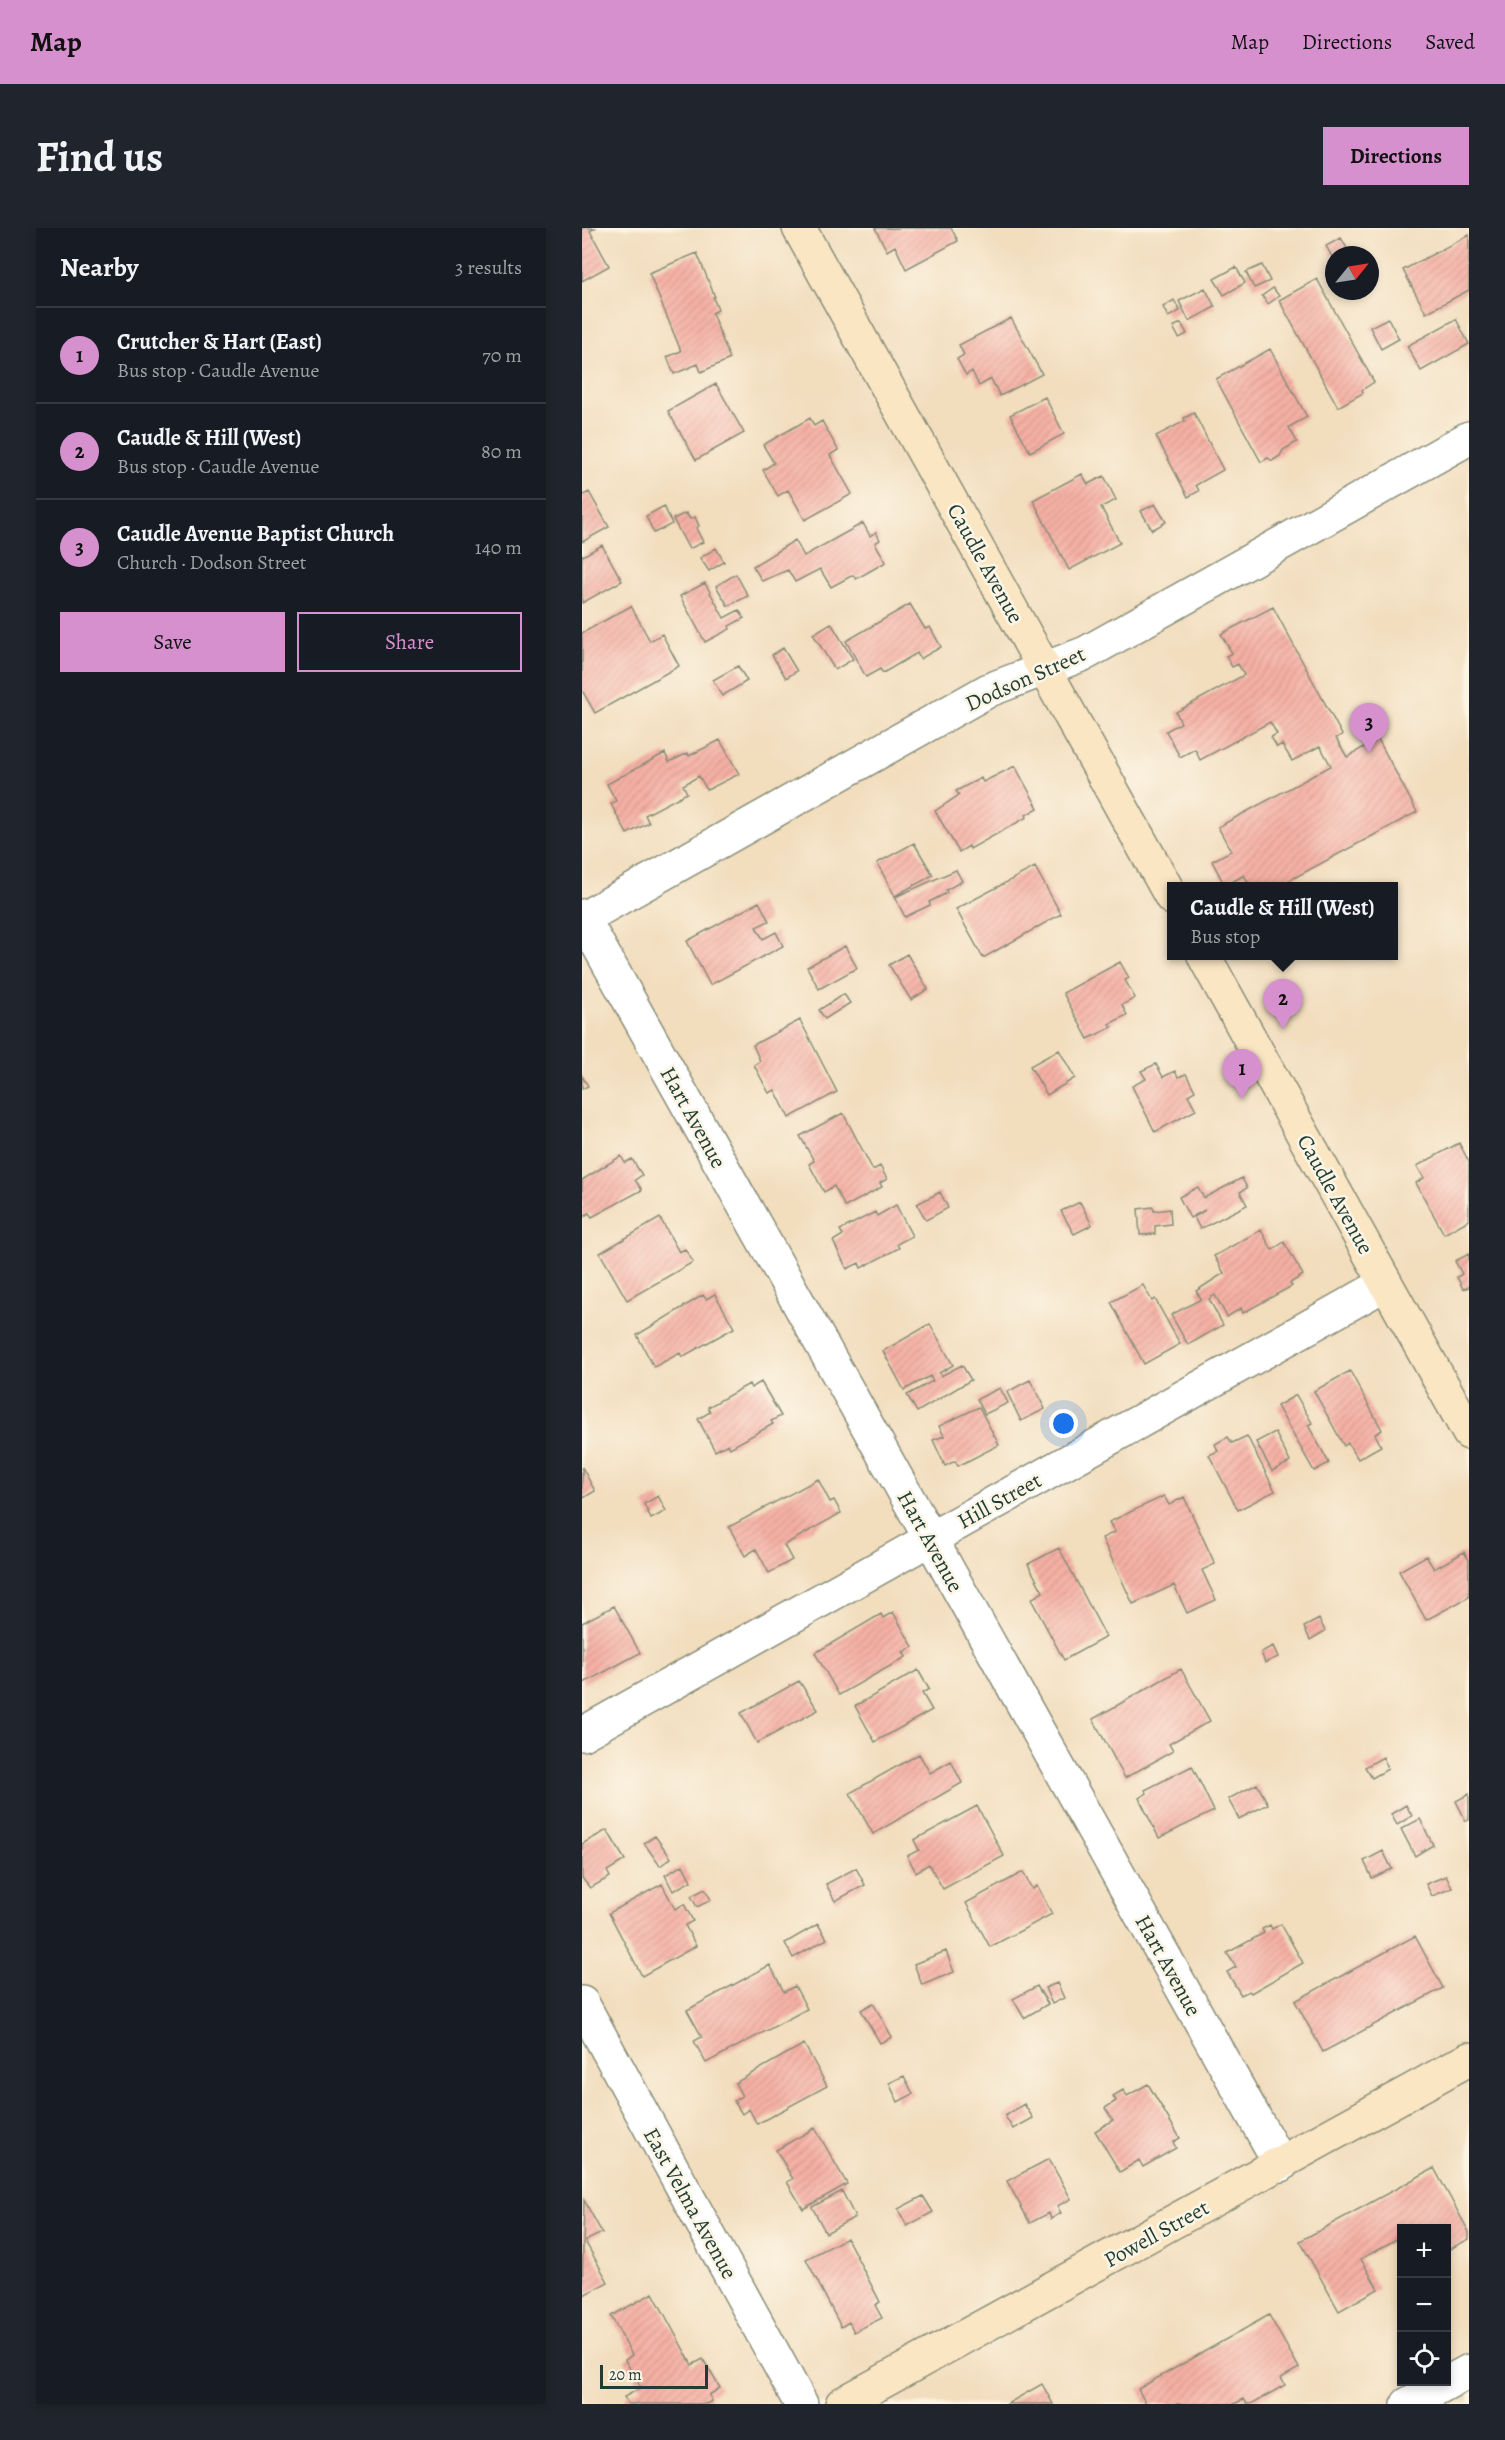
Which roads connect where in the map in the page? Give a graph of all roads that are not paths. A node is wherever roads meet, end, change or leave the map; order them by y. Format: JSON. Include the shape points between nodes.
{"nodes":[{"id":1,"x":799,"y":228,"type":"edge"},
{"id":2,"x":1469,"y":438,"type":"edge"},
{"id":3,"x":1045,"y":669,"type":"junction"},
{"id":4,"x":1167,"y":889,"type":"edge"},
{"id":5,"x":582,"y":918,"type":"edge"},
{"id":6,"x":1206,"y":960,"type":"edge"},
{"id":7,"x":1385,"y":1284,"type":"junction"},
{"id":8,"x":1469,"y":1433,"type":"edge"},
{"id":9,"x":930,"y":1539,"type":"junction"},
{"id":10,"x":582,"y":1734,"type":"edge"},
{"id":11,"x":582,"y":2003,"type":"edge"},
{"id":12,"x":1469,"y":2059,"type":"edge"},
{"id":13,"x":1281,"y":2165,"type":"junction"},
{"id":14,"x":1469,"y":2371,"type":"edge"},
{"id":15,"x":801,"y":2404,"type":"edge"},
{"id":16,"x":843,"y":2404,"type":"edge"},
{"id":17,"x":1408,"y":2404,"type":"edge"}],
"edges":[{"from":1,"to":3,"type":"street","name":"Caudle Avenue"},
{"from":2,"to":3,"type":"street","name":"Dodson Street","via":[[1086,653]]},
{"from":3,"to":4,"type":"street","name":"Caudle Avenue"},
{"from":3,"to":5,"type":"street","name":"Dodson Street","via":[[989,690]]},
{"from":5,"to":9,"type":"street","name":"Hart Avenue"},
{"from":6,"to":7,"type":"street","name":"Caudle Avenue"},
{"from":7,"to":8,"type":"street","name":"Caudle Avenue"},
{"from":7,"to":9,"type":"street","name":"Hill Street"},
{"from":9,"to":10,"type":"street","name":"Hill Street"},
{"from":9,"to":13,"type":"street","name":"Hart Avenue"},
{"from":11,"to":15,"type":"street","name":"East Velma Avenue"},
{"from":12,"to":13,"type":"street","name":"Powell Street"},
{"from":13,"to":16,"type":"street","name":"Powell Street"},
{"from":14,"to":17,"type":"street"}]}
